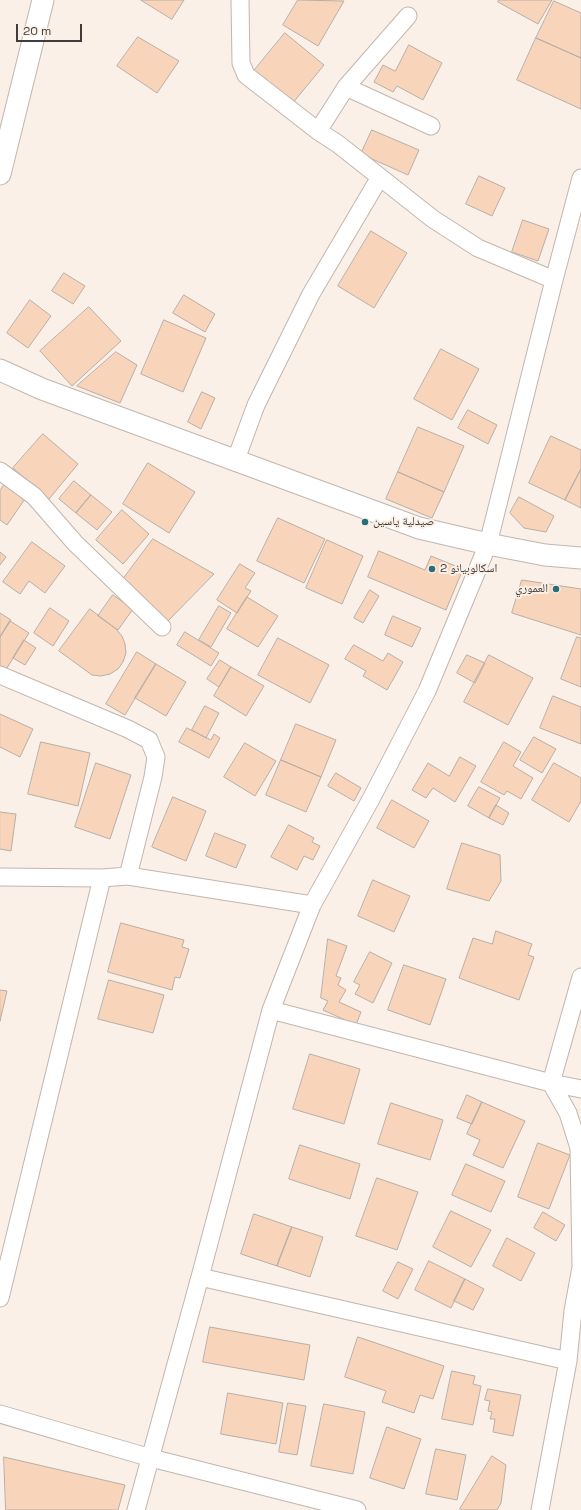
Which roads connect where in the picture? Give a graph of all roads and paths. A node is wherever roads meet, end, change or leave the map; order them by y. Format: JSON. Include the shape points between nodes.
{"nodes":[{"id":1,"x":43,"y":0,"type":"edge"},
{"id":2,"x":240,"y":0,"type":"edge"},
{"id":3,"x":408,"y":16,"type":"dead end"},
{"id":4,"x":346,"y":87,"type":"junction"},
{"id":5,"x":431,"y":126,"type":"dead end"},
{"id":6,"x":318,"y":131,"type":"junction"},
{"id":7,"x":0,"y":174,"type":"edge"},
{"id":8,"x":380,"y":177,"type":"junction"},
{"id":9,"x":581,"y":178,"type":"edge"},
{"id":10,"x":554,"y":280,"type":"junction"},
{"id":11,"x":0,"y":370,"type":"edge"},
{"id":12,"x":236,"y":462,"type":"junction"},
{"id":13,"x":0,"y":471,"type":"edge"},
{"id":14,"x":488,"y":544,"type":"junction"},
{"id":15,"x":581,"y":558,"type":"edge"},
{"id":16,"x":162,"y":627,"type":"dead end"},
{"id":17,"x":0,"y":675,"type":"edge"},
{"id":18,"x":128,"y":876,"type":"junction"},
{"id":19,"x":0,"y":877,"type":"edge"},
{"id":20,"x":102,"y":878,"type":"junction"},
{"id":21,"x":312,"y":905,"type":"junction"},
{"id":22,"x":581,"y":977,"type":"edge"},
{"id":23,"x":271,"y":1010,"type":"junction"},
{"id":24,"x":551,"y":1083,"type":"junction"},
{"id":25,"x":581,"y":1089,"type":"edge"},
{"id":26,"x":581,"y":1266,"type":"edge"},
{"id":27,"x":200,"y":1277,"type":"junction"},
{"id":28,"x":0,"y":1298,"type":"edge"},
{"id":29,"x":568,"y":1360,"type":"junction"},
{"id":30,"x":0,"y":1414,"type":"edge"},
{"id":31,"x":151,"y":1458,"type":"junction"},
{"id":32,"x":136,"y":1510,"type":"edge"},
{"id":33,"x":357,"y":1510,"type":"edge"},
{"id":34,"x":540,"y":1510,"type":"edge"}],
"edges":[{"from":1,"to":7,"type":"street"},
{"from":2,"to":6,"type":"street","via":[[241,63],[246,75]]},
{"from":3,"to":4,"type":"street"},
{"from":4,"to":5,"type":"street"},
{"from":4,"to":6,"type":"street"},
{"from":6,"to":8,"type":"street"},
{"from":8,"to":10,"type":"street","via":[[433,219],[478,248]]},
{"from":8,"to":12,"type":"street","via":[[311,294],[256,405]]},
{"from":9,"to":10,"type":"street"},
{"from":10,"to":14,"type":"street"},
{"from":11,"to":12,"type":"street","via":[[42,389]]},
{"from":12,"to":14,"type":"street","via":[[419,528]]},
{"from":13,"to":16,"type":"street","via":[[34,496],[75,543]]},
{"from":14,"to":15,"type":"street","via":[[545,555]]},
{"from":14,"to":21,"type":"street","via":[[427,691]]},
{"from":17,"to":18,"type":"street","via":[[149,740],[156,757],[153,777]]},
{"from":18,"to":20,"type":"street"},
{"from":18,"to":21,"type":"street"},
{"from":19,"to":20,"type":"street"},
{"from":20,"to":28,"type":"street"},
{"from":21,"to":23,"type":"street"},
{"from":22,"to":24,"type":"street"},
{"from":23,"to":24,"type":"street"},
{"from":23,"to":27,"type":"street"},
{"from":24,"to":25,"type":"street"},
{"from":24,"to":26,"type":"street","via":[[568,1113],[579,1148]]},
{"from":26,"to":29,"type":"street"},
{"from":27,"to":29,"type":"street"},
{"from":27,"to":31,"type":"street"},
{"from":29,"to":34,"type":"street"},
{"from":30,"to":31,"type":"street"},
{"from":31,"to":32,"type":"street"},
{"from":31,"to":33,"type":"street"}]}
